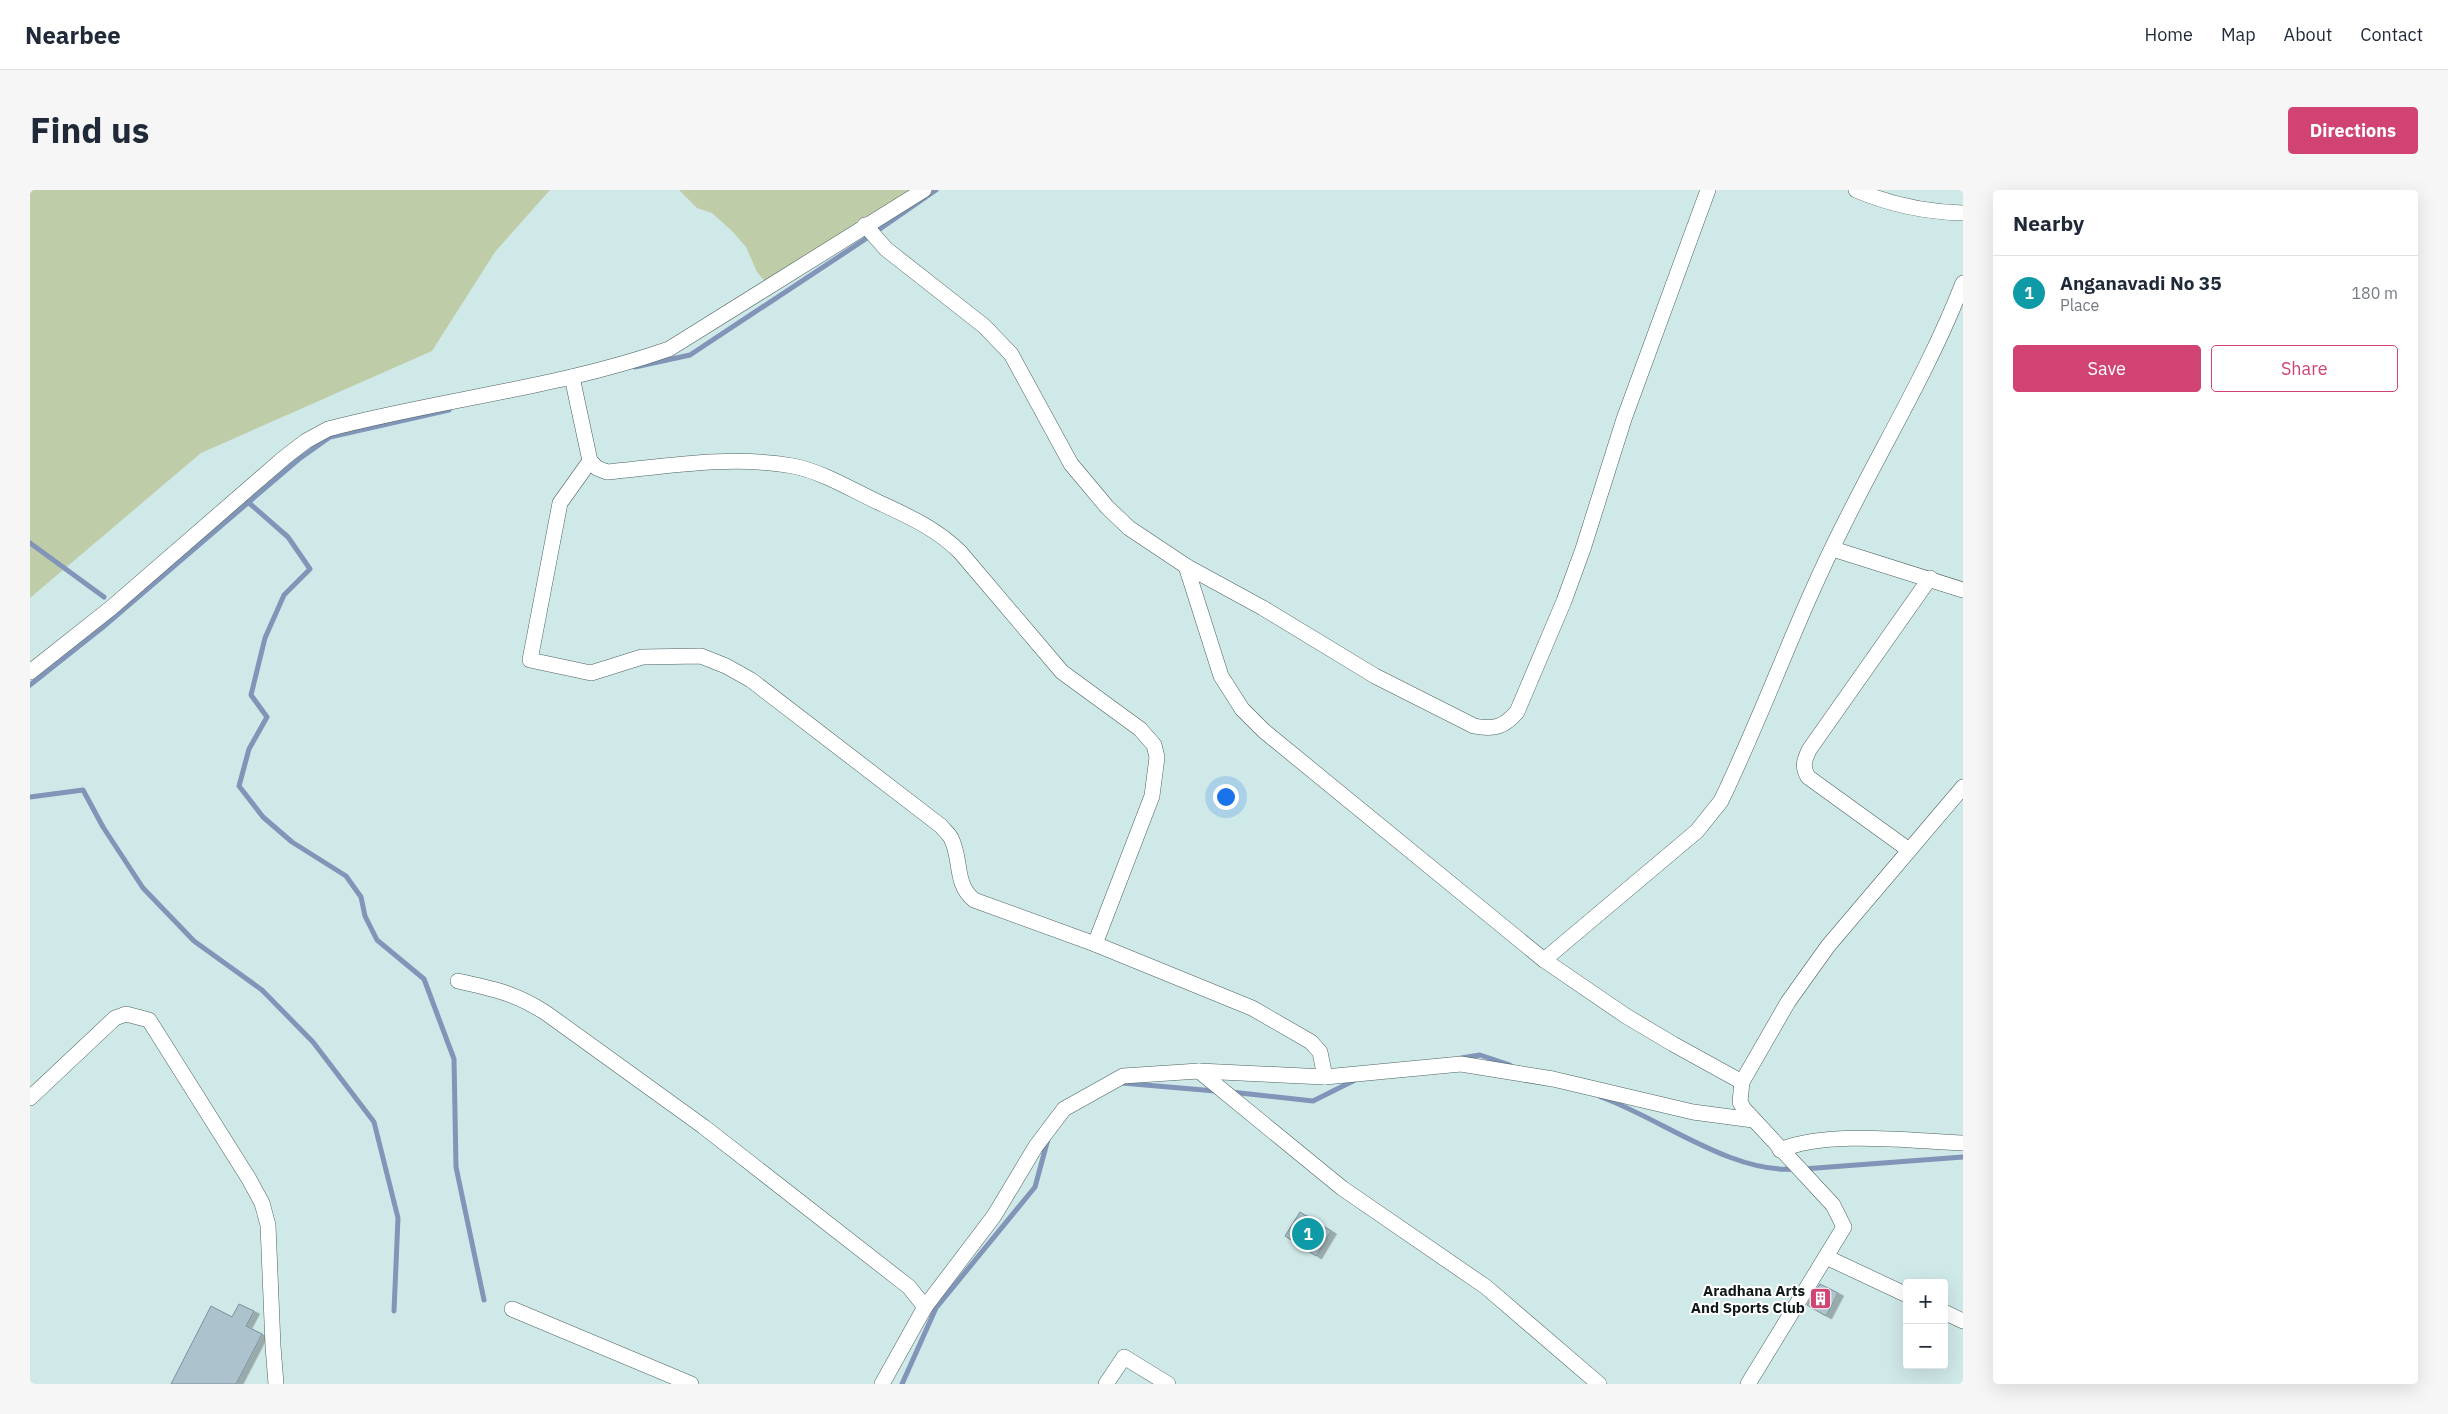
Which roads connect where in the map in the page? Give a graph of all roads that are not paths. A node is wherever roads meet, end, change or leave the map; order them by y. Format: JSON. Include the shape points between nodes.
{"nodes":[{"id":1,"x":924,"y":190,"type":"edge"},
{"id":2,"x":1708,"y":190,"type":"edge"},
{"id":3,"x":1856,"y":190,"type":"edge"},
{"id":4,"x":1963,"y":213,"type":"edge"},
{"id":5,"x":867,"y":228,"type":"junction"},
{"id":6,"x":1963,"y":284,"type":"edge"},
{"id":7,"x":572,"y":377,"type":"junction"},
{"id":8,"x":590,"y":461,"type":"junction"},
{"id":9,"x":1833,"y":549,"type":"junction"},
{"id":10,"x":1186,"y":566,"type":"junction"},
{"id":11,"x":1930,"y":578,"type":"junction"},
{"id":12,"x":1963,"y":590,"type":"edge"},
{"id":13,"x":30,"y":672,"type":"edge"},
{"id":14,"x":1963,"y":787,"type":"edge"},
{"id":15,"x":1908,"y":850,"type":"junction"},
{"id":16,"x":1095,"y":944,"type":"junction"},
{"id":17,"x":1544,"y":960,"type":"junction"},
{"id":18,"x":458,"y":981,"type":"dead end"},
{"id":19,"x":1199,"y":1071,"type":"junction"},
{"id":20,"x":1325,"y":1077,"type":"junction"},
{"id":21,"x":1742,"y":1082,"type":"junction"},
{"id":22,"x":30,"y":1098,"type":"edge"},
{"id":23,"x":1753,"y":1120,"type":"junction"},
{"id":24,"x":1963,"y":1144,"type":"edge"},
{"id":25,"x":1786,"y":1150,"type":"junction"},
{"id":26,"x":1826,"y":1257,"type":"junction"},
{"id":27,"x":1903,"y":1293,"type":"edge"},
{"id":28,"x":925,"y":1307,"type":"junction"},
{"id":29,"x":512,"y":1309,"type":"dead end"},
{"id":30,"x":1948,"y":1314,"type":"edge"},
{"id":31,"x":1963,"y":1321,"type":"edge"},
{"id":32,"x":276,"y":1384,"type":"edge"},
{"id":33,"x":691,"y":1384,"type":"edge"},
{"id":34,"x":882,"y":1384,"type":"edge"},
{"id":35,"x":1106,"y":1384,"type":"edge"},
{"id":36,"x":1168,"y":1384,"type":"edge"},
{"id":37,"x":1599,"y":1384,"type":"edge"},
{"id":38,"x":1748,"y":1384,"type":"edge"}],
"edges":[{"from":1,"to":5,"type":"street"},
{"from":2,"to":10,"type":"street","via":[[1624,419],[1564,601],[1517,712],[1507,723],[1499,728],[1474,726],[1375,676]]},
{"from":3,"to":4,"type":"street","via":[[1898,206]]},
{"from":5,"to":7,"type":"street","via":[[669,349]]},
{"from":5,"to":10,"type":"street","via":[[886,249],[984,326],[1005,347],[1029,383],[1071,464],[1106,507],[1129,528]]},
{"from":6,"to":9,"type":"street","via":[[1929,364]]},
{"from":7,"to":8,"type":"street"},
{"from":7,"to":13,"type":"street","via":[[533,388],[354,422],[320,433],[285,457],[110,608]]},
{"from":8,"to":16,"type":"street","via":[[607,472],[699,463],[794,466],[827,478],[926,525],[960,552],[1062,672],[1140,729],[1154,745],[1157,757],[1152,796]]},
{"from":8,"to":16,"type":"street","via":[[560,503],[530,660],[591,673],[642,657],[678,655],[701,656],[726,666],[751,680],[941,826],[951,838],[960,881],[974,900]]},
{"from":9,"to":11,"type":"street"},
{"from":9,"to":17,"type":"street","via":[[1721,801],[1697,831]]},
{"from":10,"to":17,"type":"street","via":[[1221,676],[1242,709],[1264,731]]},
{"from":11,"to":12,"type":"street"},
{"from":11,"to":15,"type":"street","via":[[1809,750],[1803,769],[1808,777]]},
{"from":14,"to":15,"type":"street"},
{"from":15,"to":21,"type":"street","via":[[1828,946],[1788,1002]]},
{"from":16,"to":20,"type":"street","via":[[1252,1008],[1300,1035],[1320,1052]]},
{"from":17,"to":21,"type":"street","via":[[1665,1040]]},
{"from":18,"to":28,"type":"street","via":[[506,992],[546,1012],[704,1127],[909,1287]]},
{"from":19,"to":20,"type":"street"},
{"from":19,"to":28,"type":"street","via":[[1123,1076],[1064,1109],[1036,1146],[994,1216]]},
{"from":19,"to":37,"type":"street","via":[[1342,1188],[1486,1287]]},
{"from":20,"to":23,"type":"street","via":[[1461,1064],[1553,1079],[1693,1112]]},
{"from":21,"to":23,"type":"street","via":[[1740,1102]]},
{"from":22,"to":32,"type":"street","via":[[115,1018],[126,1014],[149,1020],[262,1203],[268,1225]]},
{"from":23,"to":25,"type":"street"},
{"from":24,"to":25,"type":"street","via":[[1847,1139]]},
{"from":25,"to":26,"type":"street","via":[[1832,1205],[1843,1229]]},
{"from":26,"to":27,"type":"street"},
{"from":26,"to":38,"type":"street"},
{"from":28,"to":34,"type":"street"},
{"from":29,"to":33,"type":"street"},
{"from":30,"to":31,"type":"street"},
{"from":35,"to":36,"type":"street","via":[[1124,1357]]}]}
